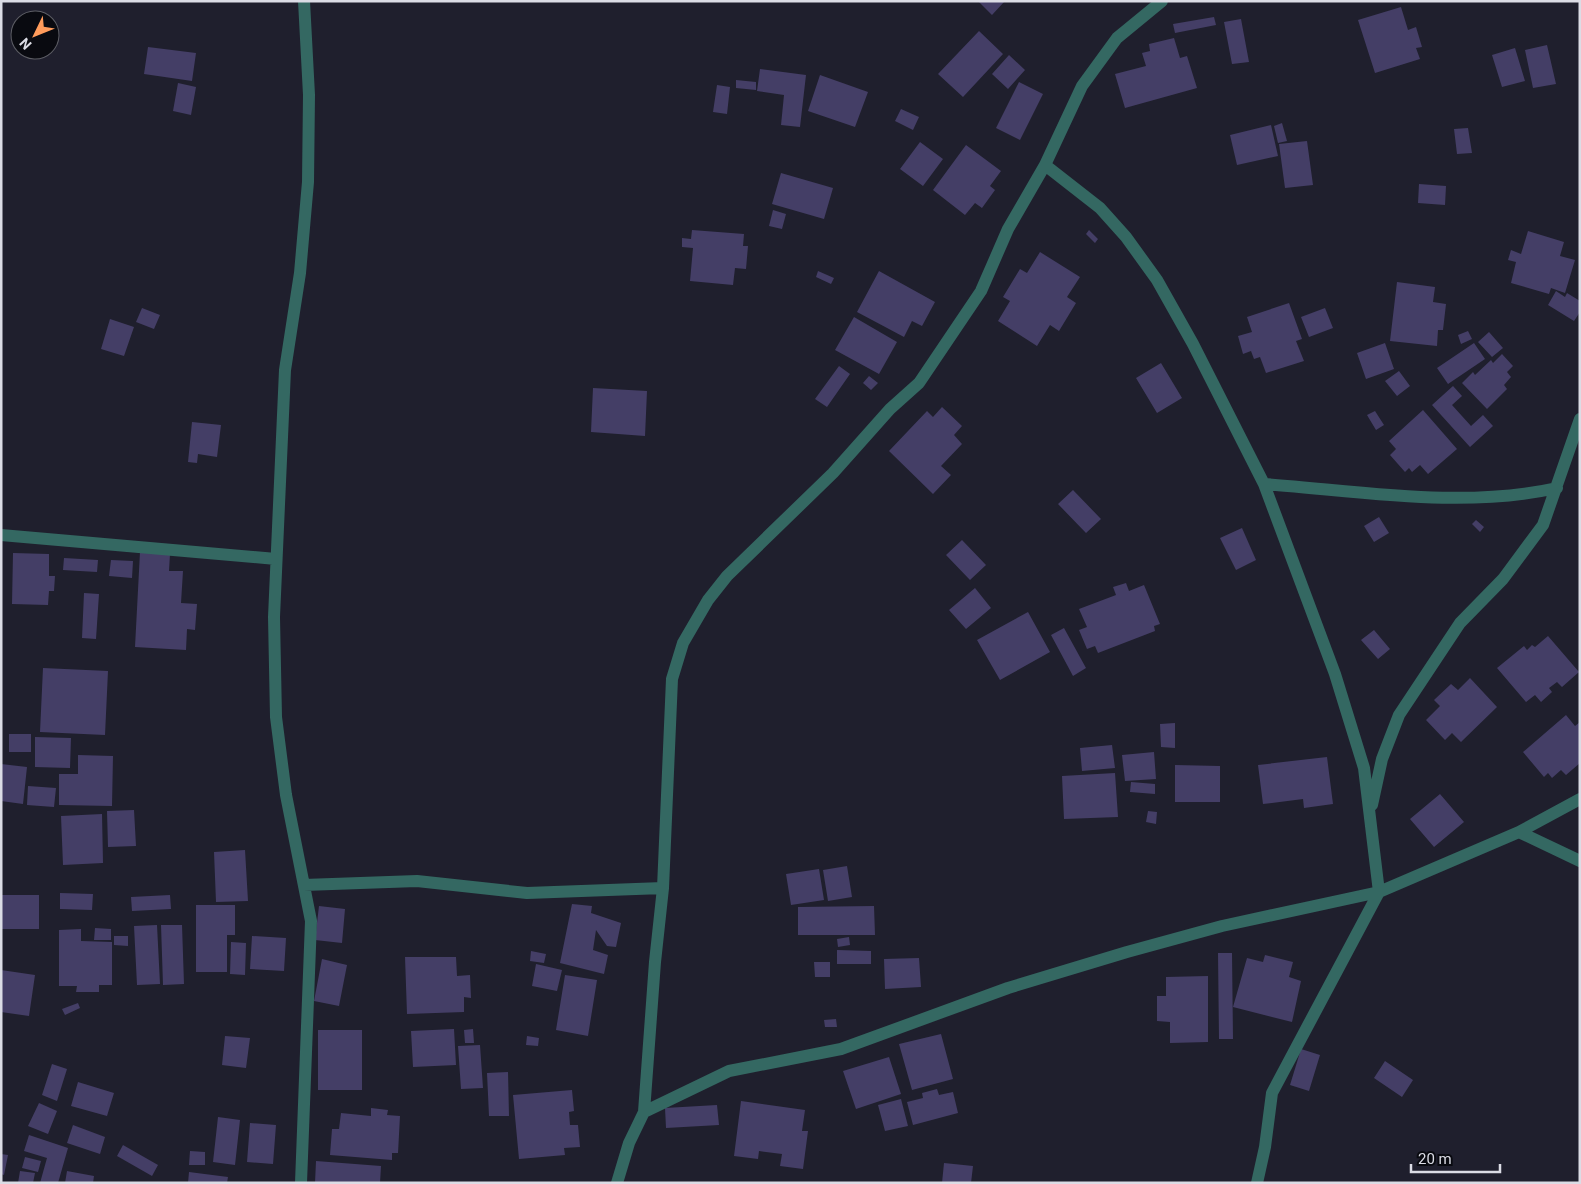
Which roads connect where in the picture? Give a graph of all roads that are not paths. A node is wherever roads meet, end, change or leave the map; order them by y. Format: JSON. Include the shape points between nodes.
{"nodes":[{"id":1,"x":304,"y":1,"type":"edge"},
{"id":2,"x":1162,"y":1,"type":"edge"},
{"id":3,"x":1045,"y":165,"type":"junction"},
{"id":4,"x":1580,"y":420,"type":"edge"},
{"id":5,"x":1264,"y":484,"type":"junction"},
{"id":6,"x":1557,"y":488,"type":"junction"},
{"id":7,"x":1,"y":535,"type":"edge"},
{"id":8,"x":276,"y":560,"type":"junction"},
{"id":9,"x":1580,"y":799,"type":"edge"},
{"id":10,"x":1370,"y":814,"type":"junction"},
{"id":11,"x":1519,"y":832,"type":"junction"},
{"id":12,"x":1580,"y":861,"type":"edge"},
{"id":13,"x":304,"y":886,"type":"junction"},
{"id":14,"x":664,"y":888,"type":"junction"},
{"id":15,"x":1379,"y":892,"type":"junction"},
{"id":16,"x":644,"y":1112,"type":"junction"},
{"id":17,"x":301,"y":1183,"type":"edge"},
{"id":18,"x":617,"y":1183,"type":"edge"},
{"id":19,"x":1257,"y":1183,"type":"edge"}],
"edges":[{"from":1,"to":8,"type":"street","via":[[308,182],[300,273],[285,370]]},
{"from":2,"to":3,"type":"street","via":[[1117,38],[1082,86]]},
{"from":3,"to":5,"type":"street","via":[[1100,208],[1157,280]]},
{"from":3,"to":14,"type":"street","via":[[1008,229],[981,291],[919,383],[890,409],[833,473],[727,576],[708,600],[683,643],[672,679]]},
{"from":4,"to":6,"type":"street"},
{"from":5,"to":6,"type":"street","via":[[1432,497],[1524,495]]},
{"from":5,"to":10,"type":"street","via":[[1335,674],[1364,768]]},
{"from":6,"to":10,"type":"street","via":[[1543,524],[1503,579],[1460,624],[1399,714],[1382,760]]},
{"from":7,"to":8,"type":"street"},
{"from":8,"to":13,"type":"street","via":[[276,717],[286,795]]},
{"from":9,"to":11,"type":"street"},
{"from":10,"to":15,"type":"street"},
{"from":11,"to":12,"type":"street"},
{"from":11,"to":15,"type":"street"},
{"from":13,"to":14,"type":"street","via":[[417,881],[527,893]]},
{"from":13,"to":17,"type":"street","via":[[311,921]]},
{"from":14,"to":16,"type":"street"},
{"from":15,"to":16,"type":"street","via":[[1222,926],[1127,952],[1008,988],[841,1049],[729,1071]]},
{"from":15,"to":19,"type":"street","via":[[1272,1093]]},
{"from":16,"to":18,"type":"street","via":[[629,1143]]}]}
